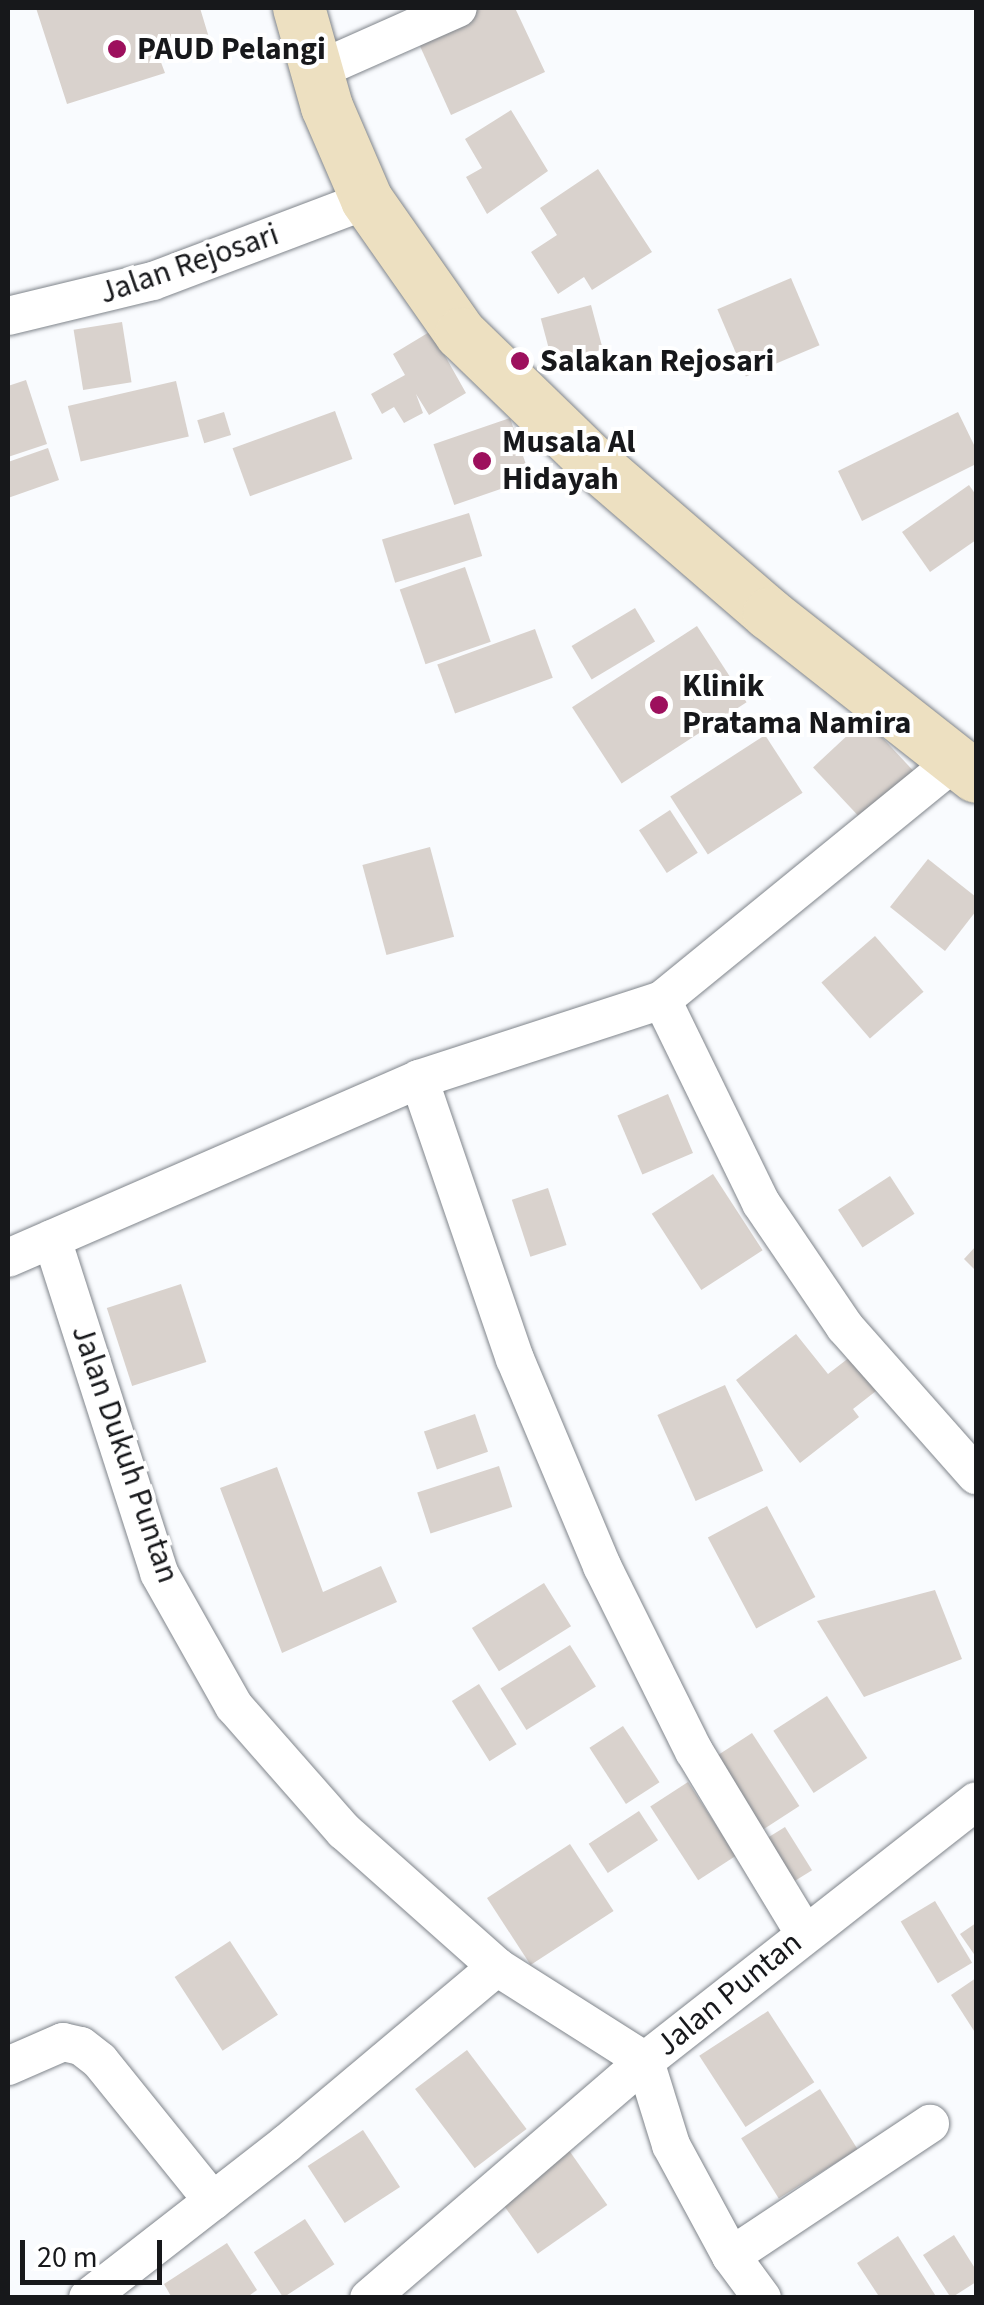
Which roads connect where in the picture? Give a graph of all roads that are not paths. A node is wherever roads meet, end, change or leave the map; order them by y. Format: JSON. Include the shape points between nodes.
{"nodes":[{"id":1,"x":299,"y":8,"type":"edge"},
{"id":2,"x":458,"y":8,"type":"edge"},
{"id":3,"x":316,"y":71,"type":"junction"},
{"id":4,"x":367,"y":200,"type":"junction"},
{"id":5,"x":8,"y":316,"type":"edge"},
{"id":6,"x":965,"y":769,"type":"edge"},
{"id":7,"x":662,"y":1000,"type":"junction"},
{"id":8,"x":419,"y":1079,"type":"junction"},
{"id":9,"x":52,"y":1239,"type":"junction"},
{"id":10,"x":8,"y":1258,"type":"edge"},
{"id":11,"x":976,"y":1476,"type":"edge"},
{"id":12,"x":976,"y":1801,"type":"edge"},
{"id":13,"x":805,"y":1934,"type":"junction"},
{"id":14,"x":497,"y":1967,"type":"junction"},
{"id":15,"x":645,"y":2062,"type":"junction"},
{"id":16,"x":8,"y":2066,"type":"edge"},
{"id":17,"x":930,"y":2124,"type":"dead end"},
{"id":18,"x":213,"y":2201,"type":"junction"},
{"id":19,"x":730,"y":2256,"type":"junction"},
{"id":20,"x":88,"y":2298,"type":"edge"},
{"id":21,"x":369,"y":2298,"type":"edge"},
{"id":22,"x":762,"y":2298,"type":"edge"}],
"edges":[{"from":1,"to":3,"type":"main road"},
{"from":2,"to":3,"type":"street"},
{"from":3,"to":4,"type":"main road"},
{"from":4,"to":5,"type":"street","name":"Jalan Rejosari","via":[[153,281]]},
{"from":4,"to":6,"type":"main road","via":[[493,370],[768,614]]},
{"from":6,"to":7,"type":"street"},
{"from":7,"to":8,"type":"street"},
{"from":7,"to":11,"type":"street","via":[[761,1202],[845,1327]]},
{"from":8,"to":9,"type":"street"},
{"from":8,"to":13,"type":"street","via":[[515,1359],[602,1566],[694,1751]]},
{"from":9,"to":10,"type":"street"},
{"from":9,"to":14,"type":"street","name":"Jalan Dukuh Puntan","via":[[159,1572],[234,1706],[344,1831]]},
{"from":12,"to":13,"type":"street","name":"Jalan Puntan"},
{"from":13,"to":15,"type":"street","name":"Jalan Puntan"},
{"from":14,"to":15,"type":"street","name":"Jalan Dukuh Puntan"},
{"from":14,"to":18,"type":"street"},
{"from":15,"to":19,"type":"street","name":"Jalan Puntan","via":[[671,2146]]},
{"from":15,"to":21,"type":"street"},
{"from":16,"to":18,"type":"street","via":[[44,2047],[81,2046]]},
{"from":17,"to":19,"type":"street"},
{"from":18,"to":20,"type":"street"},
{"from":19,"to":22,"type":"street","name":"Jalan Puntan"}]}
